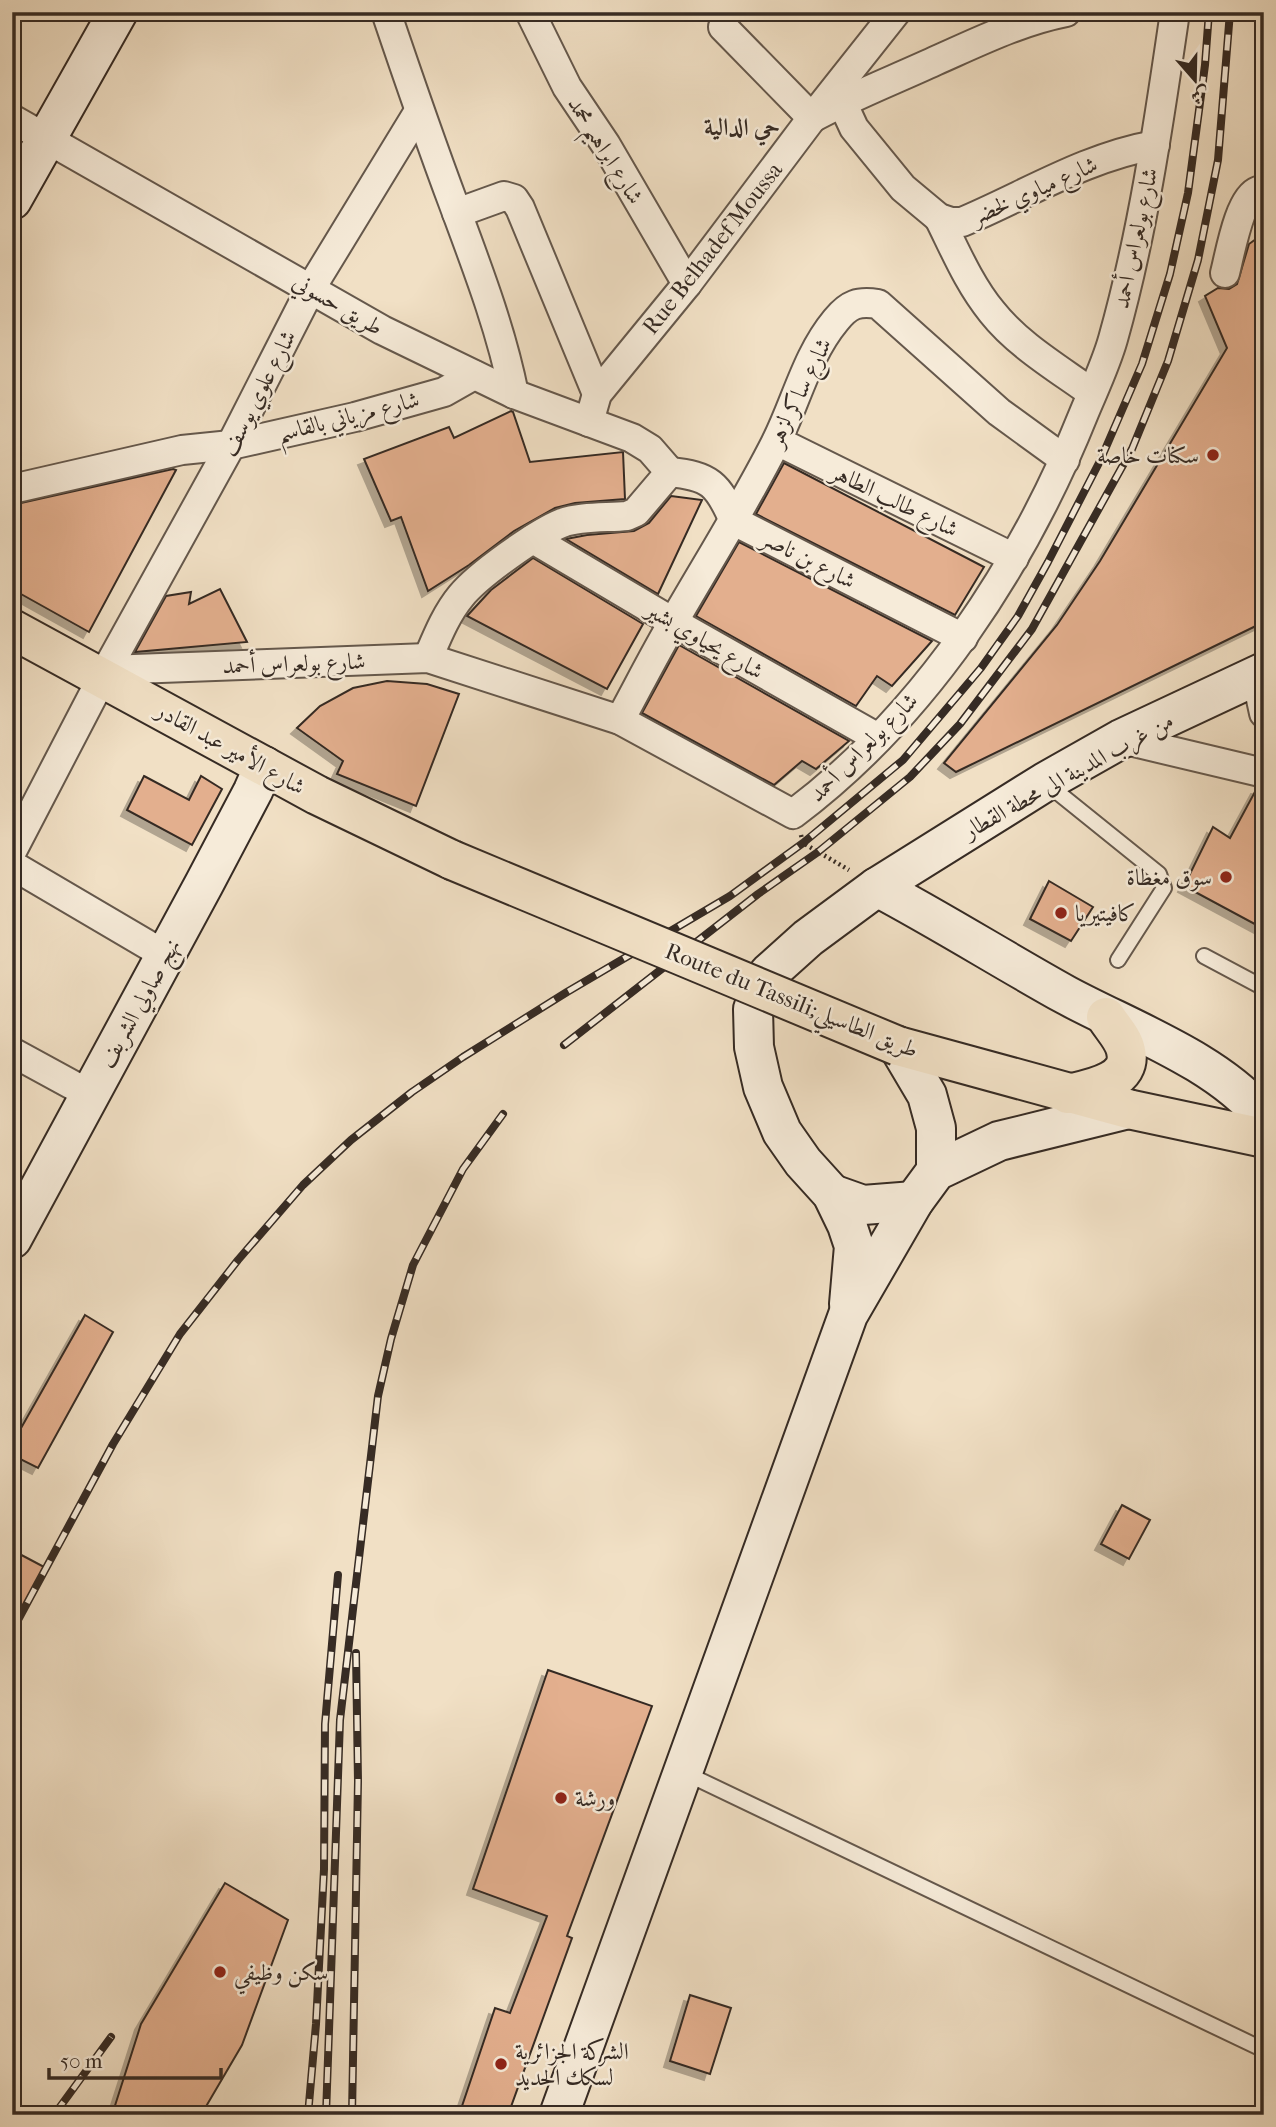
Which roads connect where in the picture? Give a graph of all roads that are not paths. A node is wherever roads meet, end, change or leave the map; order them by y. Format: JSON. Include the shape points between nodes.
{"nodes":[{"id":1,"x":118,"y":12,"type":"edge"},
{"id":2,"x":386,"y":12,"type":"edge"},
{"id":3,"x":530,"y":12,"type":"edge"},
{"id":4,"x":896,"y":12,"type":"edge"},
{"id":5,"x":1066,"y":12,"type":"edge"},
{"id":6,"x":1175,"y":12,"type":"edge"},
{"id":7,"x":723,"y":27,"type":"dead end"},
{"id":8,"x":842,"y":102,"type":"junction"},
{"id":9,"x":419,"y":111,"type":"junction"},
{"id":10,"x":812,"y":118,"type":"junction"},
{"id":11,"x":12,"y":119,"type":"edge"},
{"id":12,"x":47,"y":138,"type":"junction"},
{"id":13,"x":1155,"y":145,"type":"junction"},
{"id":14,"x":1264,"y":198,"type":"edge"},
{"id":15,"x":12,"y":200,"type":"edge"},
{"id":16,"x":457,"y":213,"type":"junction"},
{"id":17,"x":939,"y":218,"type":"junction"},
{"id":18,"x":1225,"y":273,"type":"dead end"},
{"id":19,"x":687,"y":284,"type":"junction"},
{"id":20,"x":312,"y":288,"type":"junction"},
{"id":21,"x":474,"y":375,"type":"junction"},
{"id":22,"x":1092,"y":393,"type":"junction"},
{"id":23,"x":514,"y":394,"type":"junction"},
{"id":24,"x":597,"y":394,"type":"junction"},
{"id":25,"x":589,"y":422,"type":"junction"},
{"id":26,"x":777,"y":441,"type":"junction"},
{"id":27,"x":231,"y":445,"type":"junction"},
{"id":28,"x":1065,"y":460,"type":"junction"},
{"id":29,"x":670,"y":472,"type":"junction"},
{"id":30,"x":12,"y":489,"type":"edge"},
{"id":31,"x":734,"y":521,"type":"junction"},
{"id":32,"x":533,"y":540,"type":"junction"},
{"id":33,"x":1014,"y":558,"type":"junction"},
{"id":34,"x":673,"y":622,"type":"junction"},
{"id":35,"x":12,"y":629,"type":"edge"},
{"id":36,"x":963,"y":638,"type":"junction"},
{"id":37,"x":428,"y":658,"type":"junction"},
{"id":38,"x":104,"y":674,"type":"junction"},
{"id":39,"x":1260,"y":674,"type":"edge"},
{"id":40,"x":1264,"y":713,"type":"edge"},
{"id":41,"x":620,"y":720,"type":"junction"},
{"id":42,"x":878,"y":738,"type":"junction"},
{"id":43,"x":1121,"y":739,"type":"junction"},
{"id":44,"x":264,"y":766,"type":"junction"},
{"id":45,"x":1264,"y":773,"type":"edge"},
{"id":46,"x":1045,"y":782,"type":"junction"},
{"id":47,"x":12,"y":851,"type":"edge"},
{"id":48,"x":452,"y":860,"type":"joint"},
{"id":49,"x":12,"y":865,"type":"edge"},
{"id":50,"x":877,"y":887,"type":"junction"},
{"id":51,"x":165,"y":955,"type":"junction"},
{"id":52,"x":1203,"y":956,"type":"dead end"},
{"id":53,"x":1118,"y":960,"type":"dead end"},
{"id":54,"x":1264,"y":988,"type":"edge"},
{"id":55,"x":1106,"y":1017,"type":"junction"},
{"id":56,"x":898,"y":1046,"type":"junction"},
{"id":57,"x":12,"y":1052,"type":"edge"},
{"id":58,"x":89,"y":1094,"type":"junction"},
{"id":59,"x":1068,"y":1094,"type":"junction"},
{"id":60,"x":1258,"y":1105,"type":"edge"},
{"id":61,"x":1128,"y":1109,"type":"junction"},
{"id":62,"x":1264,"y":1138,"type":"edge"},
{"id":63,"x":936,"y":1171,"type":"junction"},
{"id":64,"x":832,"y":1194,"type":"junction"},
{"id":65,"x":914,"y":1201,"type":"junction"},
{"id":66,"x":12,"y":1239,"type":"edge"},
{"id":67,"x":848,"y":1315,"type":"junction"},
{"id":68,"x":683,"y":1772,"type":"junction"},
{"id":69,"x":1264,"y":2050,"type":"edge"},
{"id":70,"x":559,"y":2115,"type":"edge"}],
"edges":[{"from":1,"to":12,"type":"street"},
{"from":2,"to":9,"type":"street"},
{"from":3,"to":19,"type":"street","name":"شارع ابراهيم محمد","via":[[567,87]]},
{"from":4,"to":10,"type":"street","name":"Rue Belhadef Moussa"},
{"from":5,"to":8,"type":"street","via":[[1002,32]]},
{"from":6,"to":13,"type":"street","name":"شارع بولعراس أحمد"},
{"from":7,"to":10,"type":"street"},
{"from":8,"to":10,"type":"street"},
{"from":8,"to":17,"type":"street","name":"شارع مياوي لخضر","via":[[876,157]]},
{"from":9,"to":16,"type":"street"},
{"from":9,"to":20,"type":"street","name":"شارع علوي يوسف"},
{"from":10,"to":19,"type":"street","name":"Rue Belhadef Moussa"},
{"from":11,"to":12,"type":"street","name":"طريق حسوني"},
{"from":12,"to":15,"type":"street"},
{"from":12,"to":20,"type":"street","name":"طريق حسوني"},
{"from":13,"to":17,"type":"street","name":"شارع مياوي لخضر","via":[[1124,151],[1072,171],[962,222]]},
{"from":13,"to":22,"type":"street","name":"شارع بولعراس أحمد","via":[[1112,341]]},
{"from":14,"to":18,"type":"street","via":[[1254,192],[1245,203]]},
{"from":16,"to":23,"type":"street","via":[[502,343]]},
{"from":16,"to":24,"type":"street","via":[[504,196],[514,199]]},
{"from":17,"to":22,"type":"street","via":[[973,287],[993,314]]},
{"from":19,"to":24,"type":"street","name":"Rue Belhadef Moussa"},
{"from":20,"to":21,"type":"street","name":"طريق حسوني","via":[[382,330]]},
{"from":20,"to":27,"type":"street","name":"شارع علوي يوسف"},
{"from":21,"to":23,"type":"street","name":"طريق حسوني"},
{"from":21,"to":27,"type":"street","name":"شارع مزياني بالقاسم","via":[[444,392]]},
{"from":22,"to":28,"type":"street","name":"شارع بولعراس أحمد"},
{"from":23,"to":25,"type":"street","name":"طريق حسوني"},
{"from":24,"to":25,"type":"street","name":"Rue Belhadef Moussa"},
{"from":25,"to":29,"type":"street","name":"طريق حسوني","via":[[650,449]]},
{"from":26,"to":28,"type":"street","name":"شارع ساكر لزهر","via":[[819,343],[849,307],[861,302],[878,304],[999,412]]},
{"from":26,"to":31,"type":"street","name":"شارع ساكر لزهر"},
{"from":26,"to":33,"type":"street","name":"شارع طالب الطاهر"},
{"from":27,"to":30,"type":"street","name":"شارع مزياني بالقاسم","via":[[182,450]]},
{"from":27,"to":38,"type":"street","name":"شارع علوي يوسف"},
{"from":28,"to":33,"type":"street","name":"شارع بولعراس أحمد"},
{"from":29,"to":31,"type":"street","name":"شارع بن ناصر","via":[[716,486]]},
{"from":29,"to":32,"type":"street","via":[[636,512],[563,523]]},
{"from":31,"to":34,"type":"street","name":"شارع ساكر لزهر"},
{"from":31,"to":36,"type":"street","name":"شارع بن ناصر"},
{"from":32,"to":34,"type":"street","name":"شارع يحياوي بشير"},
{"from":32,"to":37,"type":"street","via":[[462,595]]},
{"from":33,"to":36,"type":"street","name":"شارع بولعراس أحمد"},
{"from":34,"to":41,"type":"street","name":"شارع ساكر لزهر"},
{"from":34,"to":42,"type":"street","name":"شارع يحياوي بشير"},
{"from":35,"to":38,"type":"main road","name":"شارع الأمير عبد القادر"},
{"from":36,"to":42,"type":"street","name":"شارع بولعراس أحمد"},
{"from":37,"to":38,"type":"street","name":"شارع بولعراس أحمد"},
{"from":37,"to":41,"type":"street","name":"شارع بولعراس أحمد"},
{"from":38,"to":44,"type":"main road","name":"شارع الأمير عبد القادر"},
{"from":38,"to":47,"type":"street","name":"شارع علوي يوسف"},
{"from":39,"to":40,"type":"street"},
{"from":39,"to":43,"type":"street","name":"من غرب المدينة الى محطة القطار"},
{"from":41,"to":42,"type":"street","name":"شارع بولعراس أحمد","via":[[793,814],[827,789]]},
{"from":43,"to":45,"type":"street"},
{"from":43,"to":46,"type":"street","name":"من غرب المدينة الى محطة القطار"},
{"from":44,"to":48,"type":"main road","name":"شارع الأمير عبد القادر"},
{"from":44,"to":51,"type":"street","name":"نهج صاولي الشربف"},
{"from":46,"to":50,"type":"street","name":"من غرب المدينة الى محطة القطار"},
{"from":46,"to":53,"type":"lane","via":[[1159,874],[1164,888]]},
{"from":48,"to":56,"type":"main road","name":"Route du Tassili;طريق الطاسيلي","bridge":true},
{"from":49,"to":51,"type":"street"},
{"from":50,"to":55,"type":"street"},
{"from":50,"to":64,"type":"street","name":"من غرب المدينة الى محطة القطار","via":[[769,973],[753,1009],[754,1047],[763,1087],[782,1132]]},
{"from":51,"to":58,"type":"street","name":"نهج صاولي الشربف"},
{"from":52,"to":54,"type":"lane"},
{"from":55,"to":59,"type":"main road","via":[[1125,1047],[1125,1065],[1108,1083]]},
{"from":55,"to":60,"type":"street","via":[[1167,1046]]},
{"from":56,"to":59,"type":"main road","name":"Route du Tassili;طريق الطاسيلي"},
{"from":56,"to":63,"type":"street","via":[[927,1095],[936,1128]]},
{"from":57,"to":58,"type":"street"},
{"from":58,"to":66,"type":"street","name":"نهج صاولي الشربف"},
{"from":59,"to":61,"type":"main road","name":"Route du Tassili;طريق الطاسيلي"},
{"from":61,"to":62,"type":"main road","name":"Route du Tassili;طريق الطاسيلي"},
{"from":61,"to":63,"type":"street","via":[[999,1141]]},
{"from":63,"to":65,"type":"street"},
{"from":64,"to":65,"type":"street","via":[[863,1205]]},
{"from":64,"to":67,"type":"street","via":[[853,1247]]},
{"from":65,"to":67,"type":"street"},
{"from":67,"to":68,"type":"street"},
{"from":68,"to":69,"type":"lane"},
{"from":68,"to":70,"type":"street"}]}
